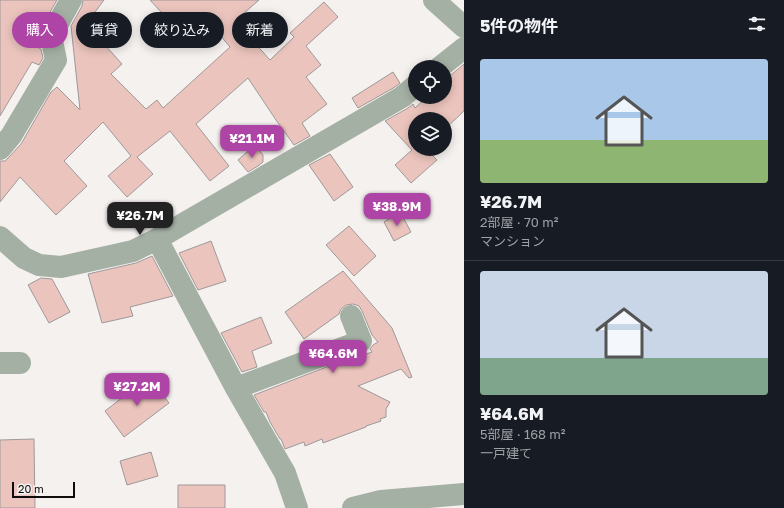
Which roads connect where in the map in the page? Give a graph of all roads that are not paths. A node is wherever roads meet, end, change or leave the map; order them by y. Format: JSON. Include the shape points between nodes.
{"nodes":[{"id":1,"x":71,"y":0,"type":"edge"},
{"id":2,"x":434,"y":0,"type":"edge"},
{"id":3,"x":464,"y":27,"type":"edge"},
{"id":4,"x":464,"y":48,"type":"edge"},
{"id":5,"x":449,"y":60,"type":"edge"},
{"id":6,"x":408,"y":92,"type":"edge"},
{"id":7,"x":0,"y":149,"type":"edge"},
{"id":8,"x":0,"y":237,"type":"edge"},
{"id":9,"x":157,"y":239,"type":"junction"},
{"id":10,"x":351,"y":316,"type":"dead end"},
{"id":11,"x":236,"y":388,"type":"junction"},
{"id":12,"x":464,"y":494,"type":"edge"},
{"id":13,"x":297,"y":508,"type":"edge"},
{"id":14,"x":352,"y":508,"type":"edge"}],
"edges":[{"from":1,"to":7,"type":"street","via":[[51,36],[56,60],[11,136]]},
{"from":2,"to":3,"type":"street"},
{"from":4,"to":5,"type":"street"},
{"from":6,"to":9,"type":"street"},
{"from":8,"to":9,"type":"street","via":[[24,258],[39,265],[61,267],[133,251]]},
{"from":9,"to":11,"type":"street"},
{"from":10,"to":11,"type":"street","via":[[361,341]]},
{"from":11,"to":13,"type":"street","via":[[285,473]]},
{"from":12,"to":14,"type":"street","via":[[381,501]]}]}
